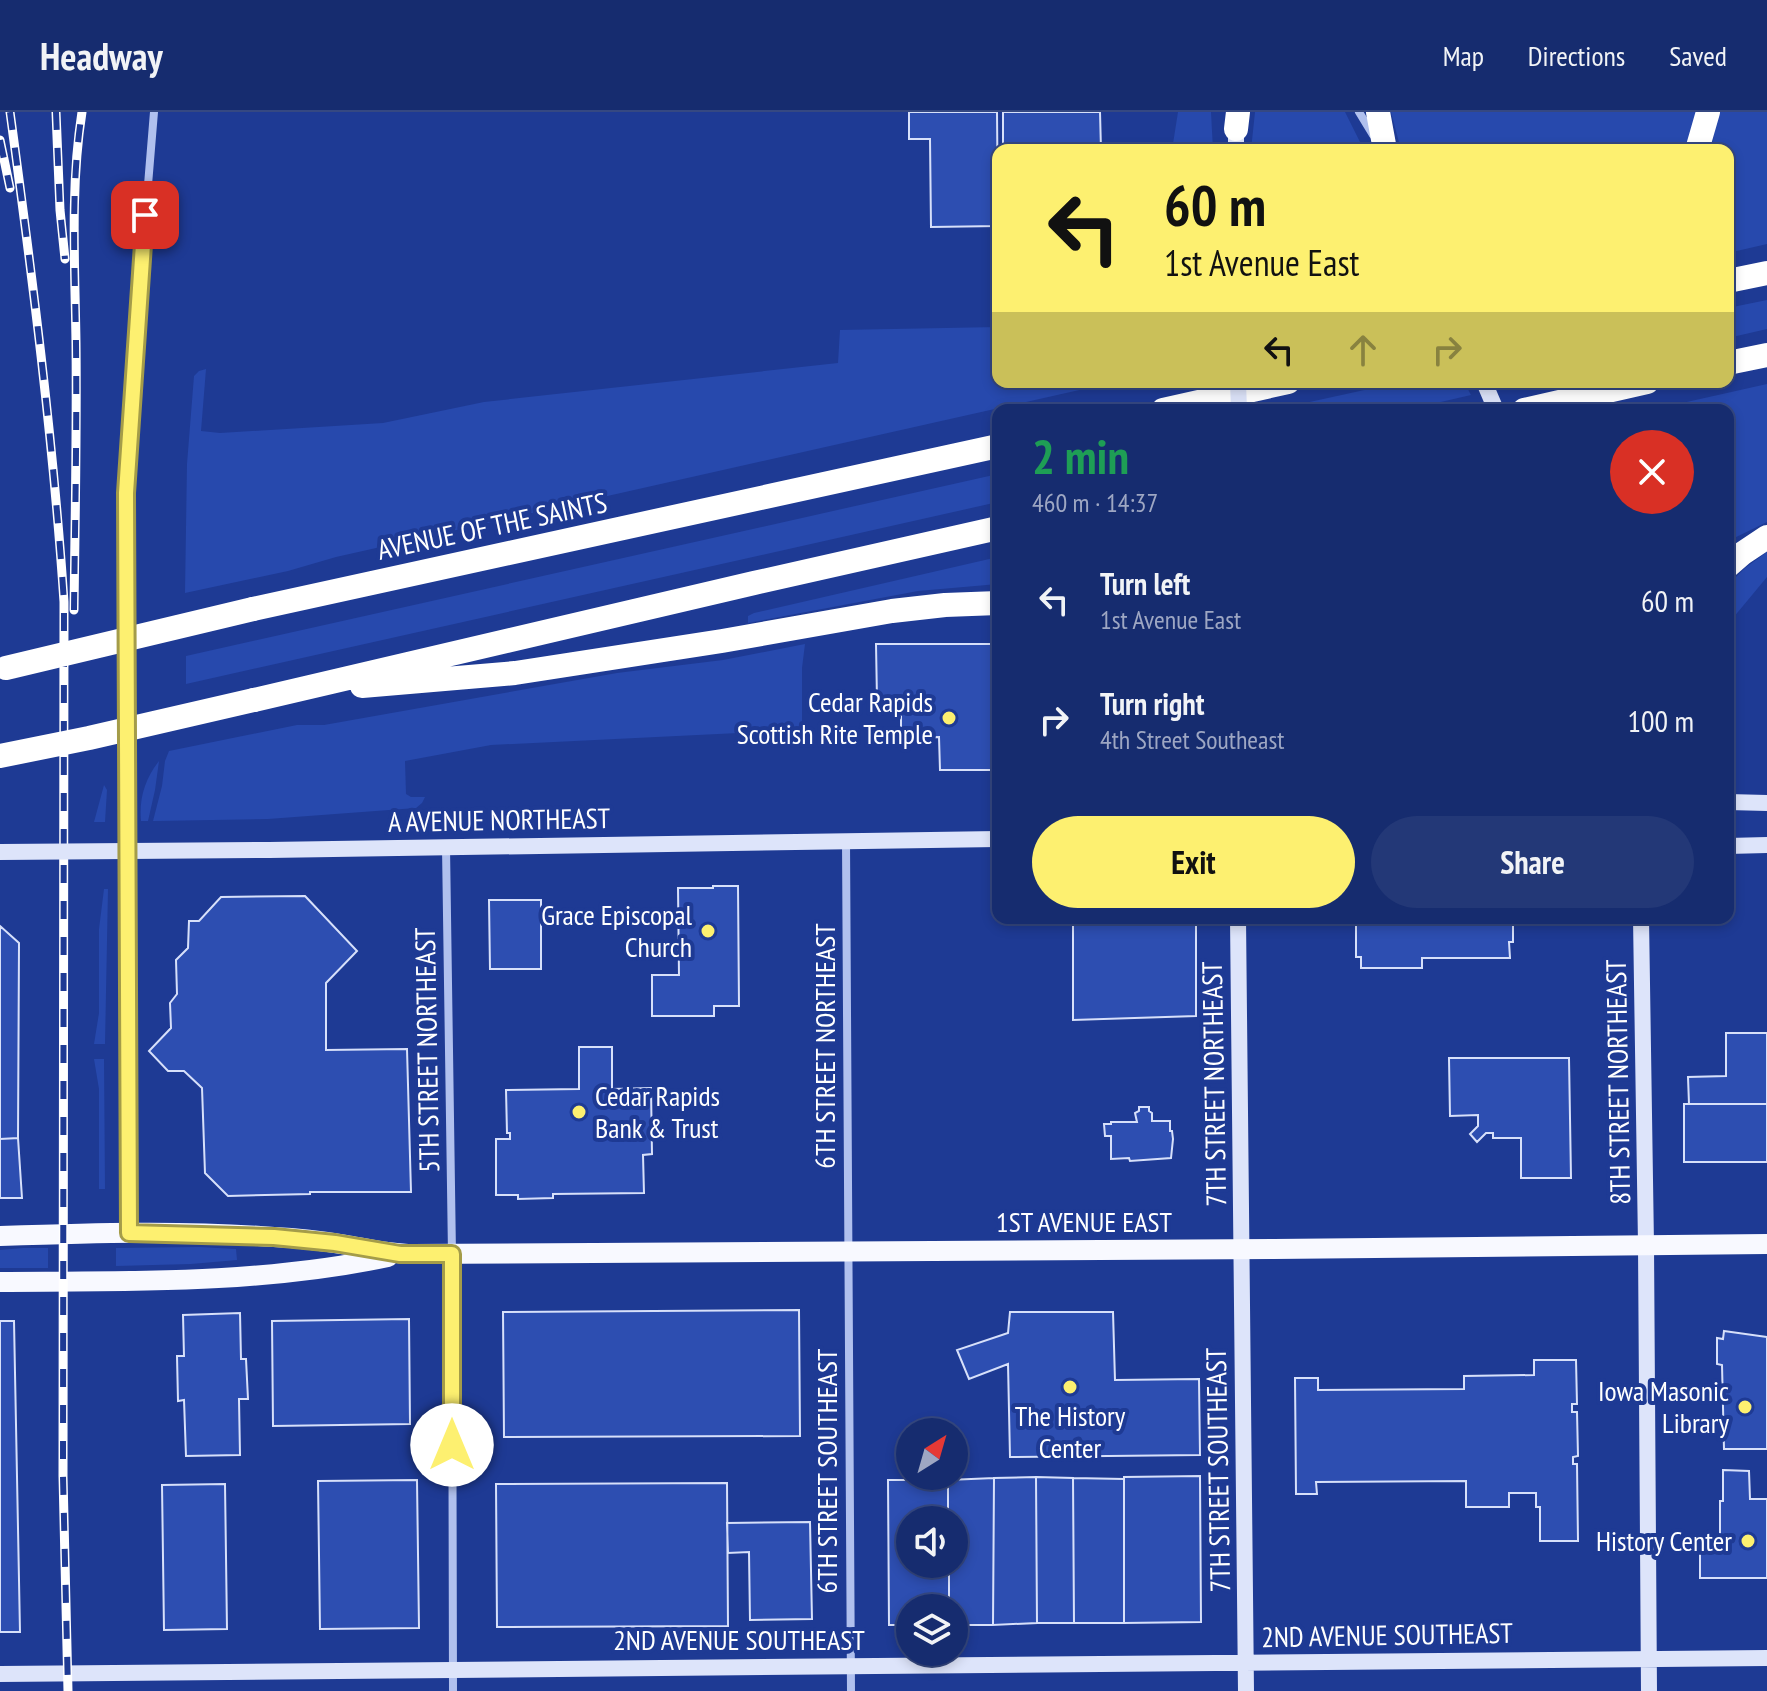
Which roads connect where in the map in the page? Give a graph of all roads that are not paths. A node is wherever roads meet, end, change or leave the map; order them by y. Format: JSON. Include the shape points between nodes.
{"nodes":[{"id":1,"x":154,"y":112,"type":"edge"},
{"id":2,"x":1359,"y":112,"type":"edge"},
{"id":3,"x":1378,"y":112,"type":"edge"},
{"id":4,"x":1708,"y":112,"type":"edge"},
{"id":5,"x":1379,"y":144,"type":"edge"},
{"id":6,"x":1382,"y":144,"type":"edge"},
{"id":7,"x":1699,"y":144,"type":"edge"},
{"id":8,"x":1767,"y":273,"type":"edge"},
{"id":9,"x":1734,"y":280,"type":"edge"},
{"id":10,"x":1767,"y":355,"type":"edge"},
{"id":11,"x":1734,"y":362,"type":"edge"},
{"id":12,"x":1213,"y":388,"type":"edge"},
{"id":13,"x":1261,"y":388,"type":"edge"},
{"id":14,"x":1621,"y":388,"type":"edge"},
{"id":15,"x":1162,"y":404,"type":"edge"},
{"id":16,"x":1190,"y":404,"type":"edge"},
{"id":17,"x":1550,"y":404,"type":"edge"},
{"id":18,"x":992,"y":447,"type":"edge"},
{"id":19,"x":992,"y":529,"type":"edge"},
{"id":20,"x":1767,"y":536,"type":"edge"},
{"id":21,"x":1734,"y":549,"type":"edge"},
{"id":22,"x":1734,"y":561,"type":"edge"},
{"id":23,"x":992,"y":603,"type":"edge"},
{"id":24,"x":2,"y":669,"type":"edge"},
{"id":25,"x":292,"y":691,"type":"junction"},
{"id":26,"x":0,"y":756,"type":"edge"},
{"id":27,"x":1734,"y":802,"type":"edge"},
{"id":28,"x":1767,"y":803,"type":"edge"},
{"id":29,"x":992,"y":839,"type":"edge"},
{"id":30,"x":846,"y":841,"type":"junction"},
{"id":31,"x":1767,"y":845,"type":"edge"},
{"id":32,"x":446,"y":846,"type":"junction"},
{"id":33,"x":1734,"y":846,"type":"edge"},
{"id":34,"x":0,"y":852,"type":"edge"},
{"id":35,"x":1238,"y":924,"type":"edge"},
{"id":36,"x":1641,"y":924,"type":"edge"},
{"id":37,"x":129,"y":1233,"type":"junction"},
{"id":38,"x":0,"y":1236,"type":"edge"},
{"id":39,"x":1767,"y":1244,"type":"edge"},
{"id":40,"x":1646,"y":1245,"type":"junction"},
{"id":41,"x":1242,"y":1249,"type":"junction"},
{"id":42,"x":847,"y":1251,"type":"junction"},
{"id":43,"x":400,"y":1254,"type":"junction"},
{"id":44,"x":452,"y":1254,"type":"junction"},
{"id":45,"x":0,"y":1282,"type":"edge"},
{"id":46,"x":1767,"y":1658,"type":"edge"},
{"id":47,"x":1649,"y":1659,"type":"junction"},
{"id":48,"x":1246,"y":1663,"type":"junction"},
{"id":49,"x":850,"y":1665,"type":"junction"},
{"id":50,"x":453,"y":1669,"type":"junction"},
{"id":51,"x":0,"y":1674,"type":"edge"},
{"id":52,"x":453,"y":1691,"type":"edge"},
{"id":53,"x":851,"y":1691,"type":"edge"},
{"id":54,"x":1246,"y":1691,"type":"edge"},
{"id":55,"x":1649,"y":1691,"type":"edge"}],
"edges":[{"from":1,"to":37,"type":"street","via":[[126,493]]},
{"from":2,"to":5,"type":"street"},
{"from":3,"to":6,"type":"highway"},
{"from":4,"to":7,"type":"highway"},
{"from":8,"to":9,"type":"highway"},
{"from":10,"to":11,"type":"highway"},
{"from":12,"to":15,"type":"highway"},
{"from":13,"to":16,"type":"highway"},
{"from":14,"to":17,"type":"highway"},
{"from":18,"to":24,"type":"highway","name":"AVENUE OF THE SAINTS","bridge":true},
{"from":19,"to":25,"type":"highway"},
{"from":20,"to":21,"type":"highway"},
{"from":20,"to":22,"type":"highway"},
{"from":23,"to":25,"type":"highway","via":[[892,611],[515,673]]},
{"from":25,"to":26,"type":"highway","bridge":true},
{"from":27,"to":28,"type":"main road"},
{"from":29,"to":30,"type":"main road","name":"A AVENUE NORTHEAST"},
{"from":30,"to":32,"type":"main road","name":"A AVENUE NORTHEAST"},
{"from":30,"to":42,"type":"street","name":"6TH STREET NORTHEAST"},
{"from":31,"to":33,"type":"main road"},
{"from":32,"to":34,"type":"main road","name":"A AVENUE NORTHEAST","bridge":true},
{"from":32,"to":44,"type":"street","name":"5TH STREET NORTHEAST"},
{"from":35,"to":41,"type":"main road","name":"7TH STREET NORTHEAST"},
{"from":36,"to":40,"type":"main road","name":"8TH STREET NORTHEAST"},
{"from":37,"to":38,"type":"main road","name":"1ST AVENUE EAST"},
{"from":37,"to":43,"type":"main road","name":"1ST AVENUE EAST","via":[[274,1237]]},
{"from":39,"to":40,"type":"main road","name":"1ST AVENUE EAST"},
{"from":40,"to":41,"type":"main road","name":"1ST AVENUE EAST"},
{"from":40,"to":47,"type":"main road","name":"8TH STREET NORTHEAST"},
{"from":41,"to":42,"type":"main road","name":"1ST AVENUE EAST"},
{"from":41,"to":48,"type":"main road","name":"7TH STREET SOUTHEAST"},
{"from":42,"to":44,"type":"main road","name":"1ST AVENUE EAST"},
{"from":42,"to":49,"type":"street","name":"6TH STREET SOUTHEAST"},
{"from":43,"to":44,"type":"main road","name":"1ST AVENUE EAST"},
{"from":43,"to":45,"type":"main road","name":"1ST AVENUE EAST","via":[[305,1272],[179,1281]]},
{"from":44,"to":50,"type":"street","name":"5TH STREET NORTHEAST"},
{"from":46,"to":47,"type":"main road","name":"2ND AVENUE SOUTHEAST"},
{"from":47,"to":48,"type":"main road","name":"2ND AVENUE SOUTHEAST"},
{"from":47,"to":55,"type":"main road","name":"8TH STREET NORTHEAST"},
{"from":48,"to":49,"type":"main road","name":"2ND AVENUE SOUTHEAST"},
{"from":48,"to":54,"type":"main road","name":"7TH STREET SOUTHEAST"},
{"from":49,"to":50,"type":"main road","name":"2ND AVENUE SOUTHEAST"},
{"from":49,"to":53,"type":"street","name":"6TH STREET SOUTHEAST"},
{"from":50,"to":51,"type":"main road","name":"2ND AVENUE SOUTHEAST"},
{"from":50,"to":52,"type":"street","name":"5TH STREET NORTHEAST"}]}
